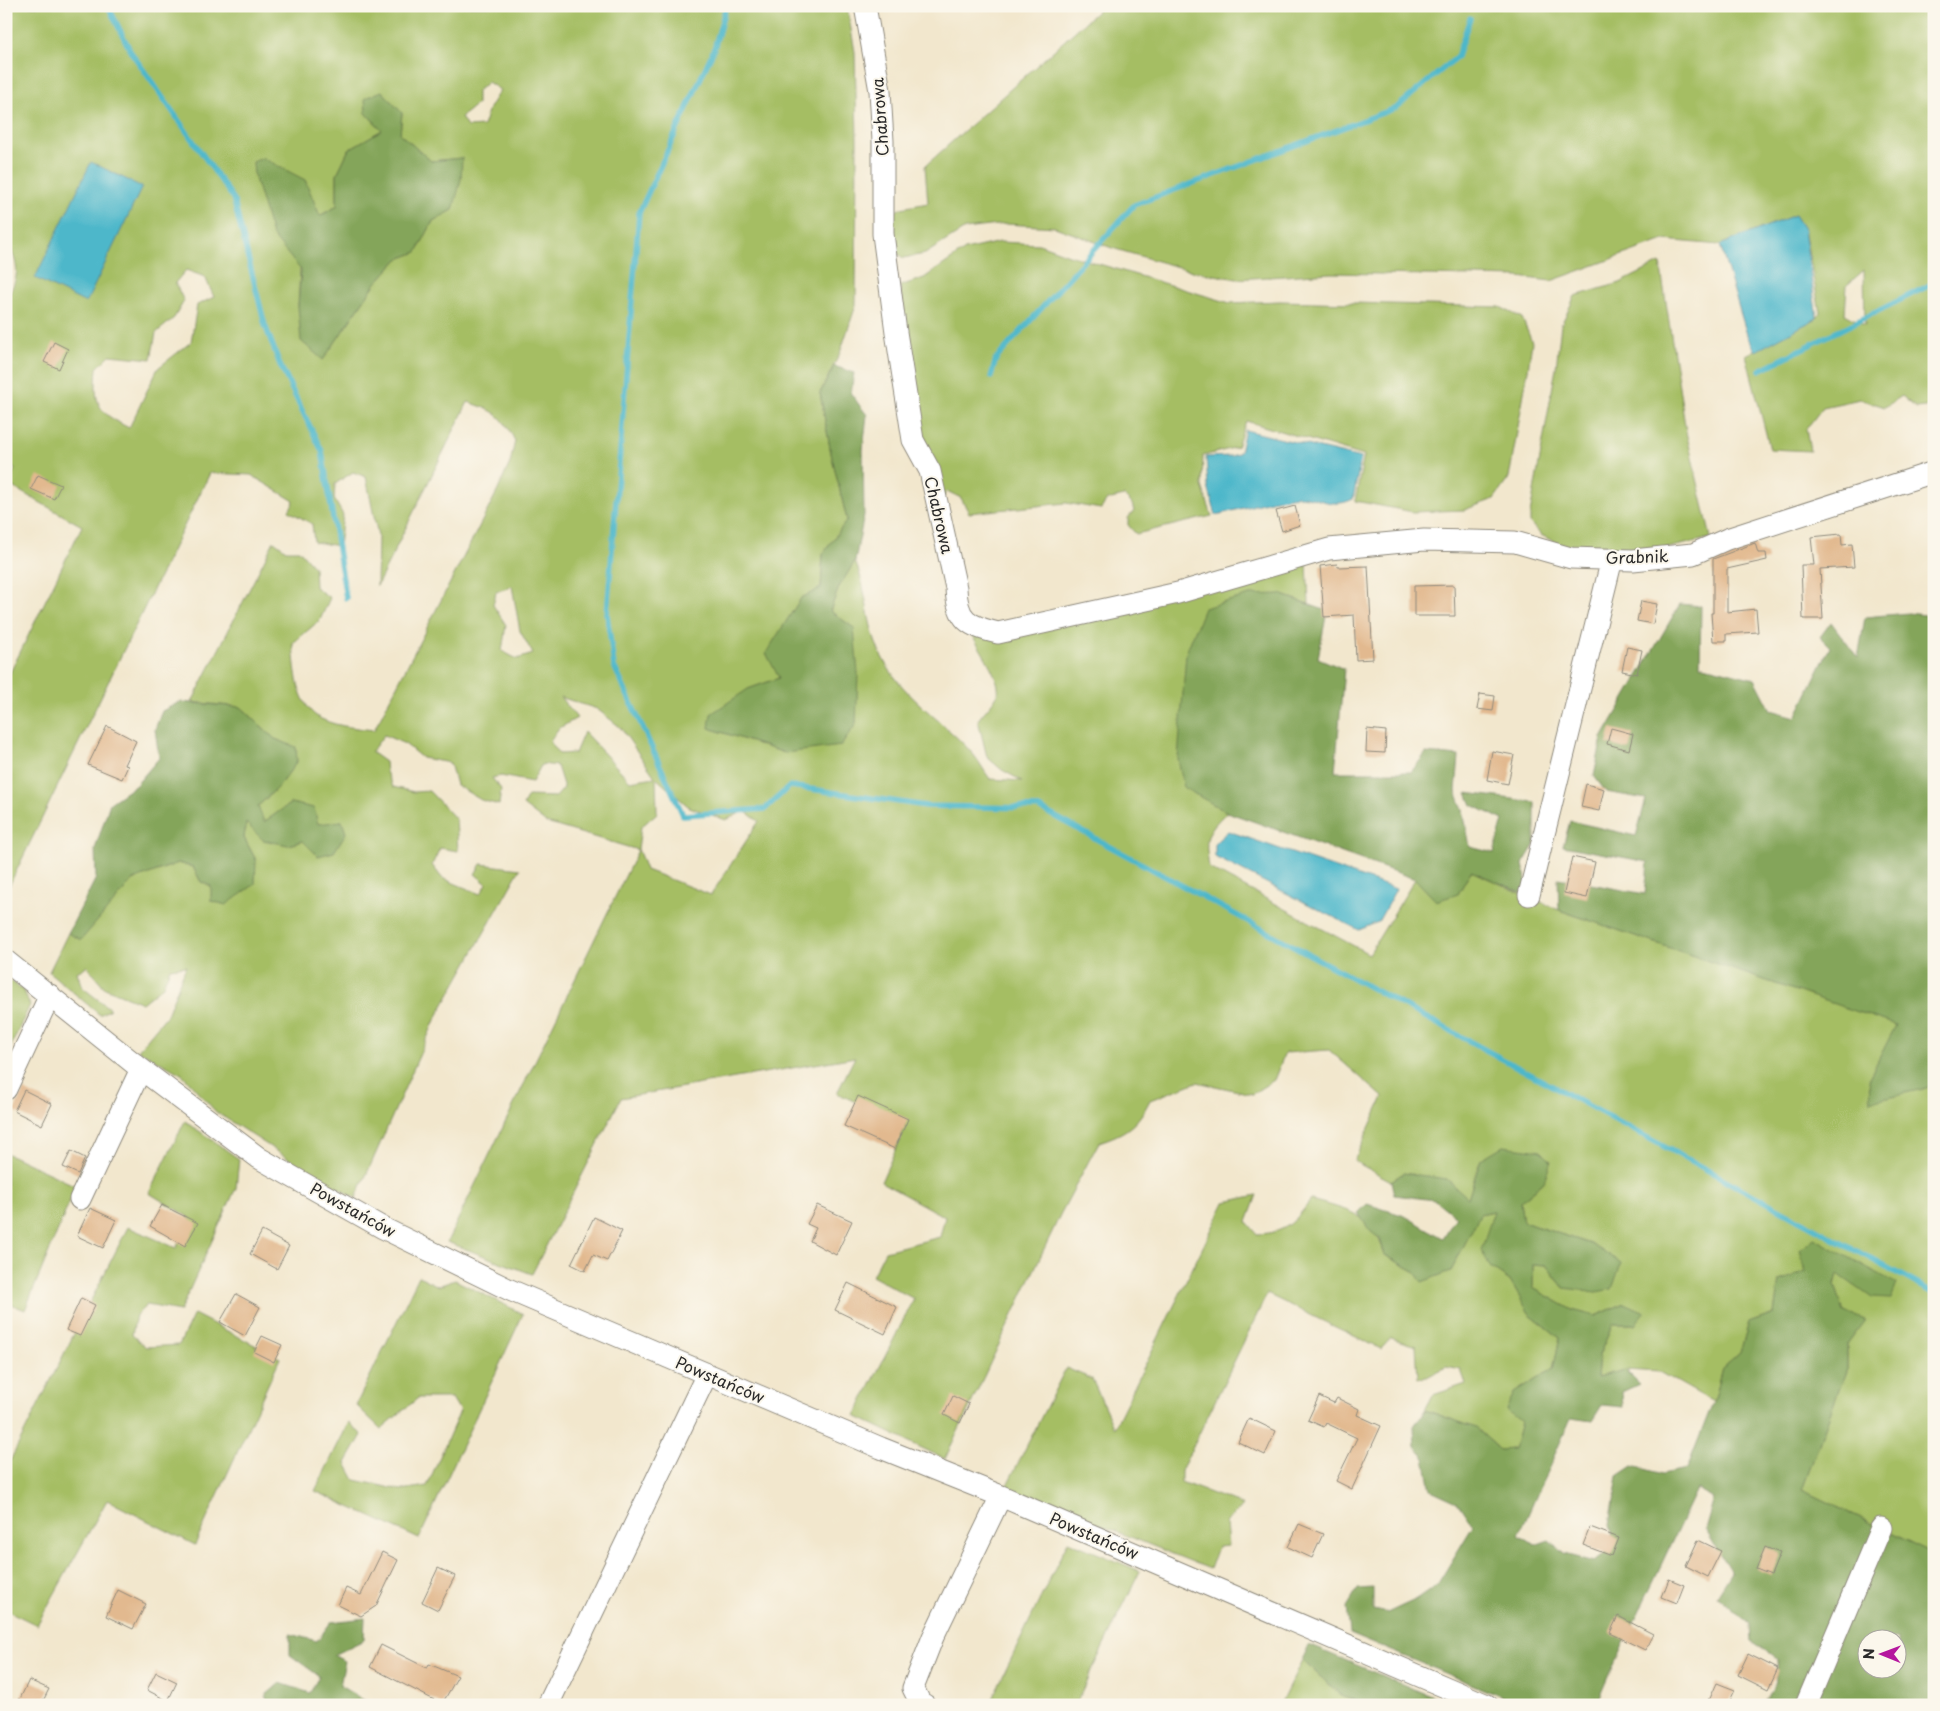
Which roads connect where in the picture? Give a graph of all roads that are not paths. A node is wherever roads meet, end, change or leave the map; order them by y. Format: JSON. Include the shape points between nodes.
{"nodes":[{"id":1,"x":865,"y":6,"type":"edge"},
{"id":2,"x":1934,"y":472,"type":"edge"},
{"id":3,"x":1329,"y":549,"type":"joint"},
{"id":4,"x":1612,"y":559,"type":"junction"},
{"id":5,"x":1529,"y":895,"type":"dead end"},
{"id":6,"x":6,"y":960,"type":"edge"},
{"id":7,"x":50,"y":995,"type":"junction"},
{"id":8,"x":141,"y":1069,"type":"junction"},
{"id":9,"x":6,"y":1090,"type":"edge"},
{"id":10,"x":80,"y":1199,"type":"dead end"},
{"id":11,"x":707,"y":1374,"type":"junction"},
{"id":12,"x":1001,"y":1496,"type":"junction"},
{"id":13,"x":1881,"y":1528,"type":"dead end"},
{"id":14,"x":919,"y":1696,"type":"edge"},
{"id":15,"x":548,"y":1705,"type":"edge"},
{"id":16,"x":1487,"y":1705,"type":"edge"},
{"id":17,"x":1806,"y":1705,"type":"edge"}],
"edges":[{"from":1,"to":3,"type":"street","name":"Chabrowa","via":[[880,91],[883,234],[913,440],[930,472],[963,618],[977,628],[998,633],[1178,593]]},
{"from":2,"to":4,"type":"street","name":"Grabnik","via":[[1727,538],[1693,554]]},
{"from":3,"to":4,"type":"street","name":"Grabnik","via":[[1424,540],[1515,542],[1571,558]]},
{"from":4,"to":5,"type":"street"},
{"from":6,"to":7,"type":"street","name":"Powstańców"},
{"from":7,"to":8,"type":"street","name":"Powstańców"},
{"from":7,"to":9,"type":"street"},
{"from":8,"to":10,"type":"street"},
{"from":8,"to":11,"type":"street","name":"Powstańców","via":[[259,1158],[383,1228],[510,1290]]},
{"from":11,"to":12,"type":"street","name":"Powstańców"},
{"from":11,"to":15,"type":"street"},
{"from":12,"to":14,"type":"street","via":[[933,1637]]},
{"from":12,"to":16,"type":"street","name":"Powstańców"},
{"from":13,"to":17,"type":"street"}]}
